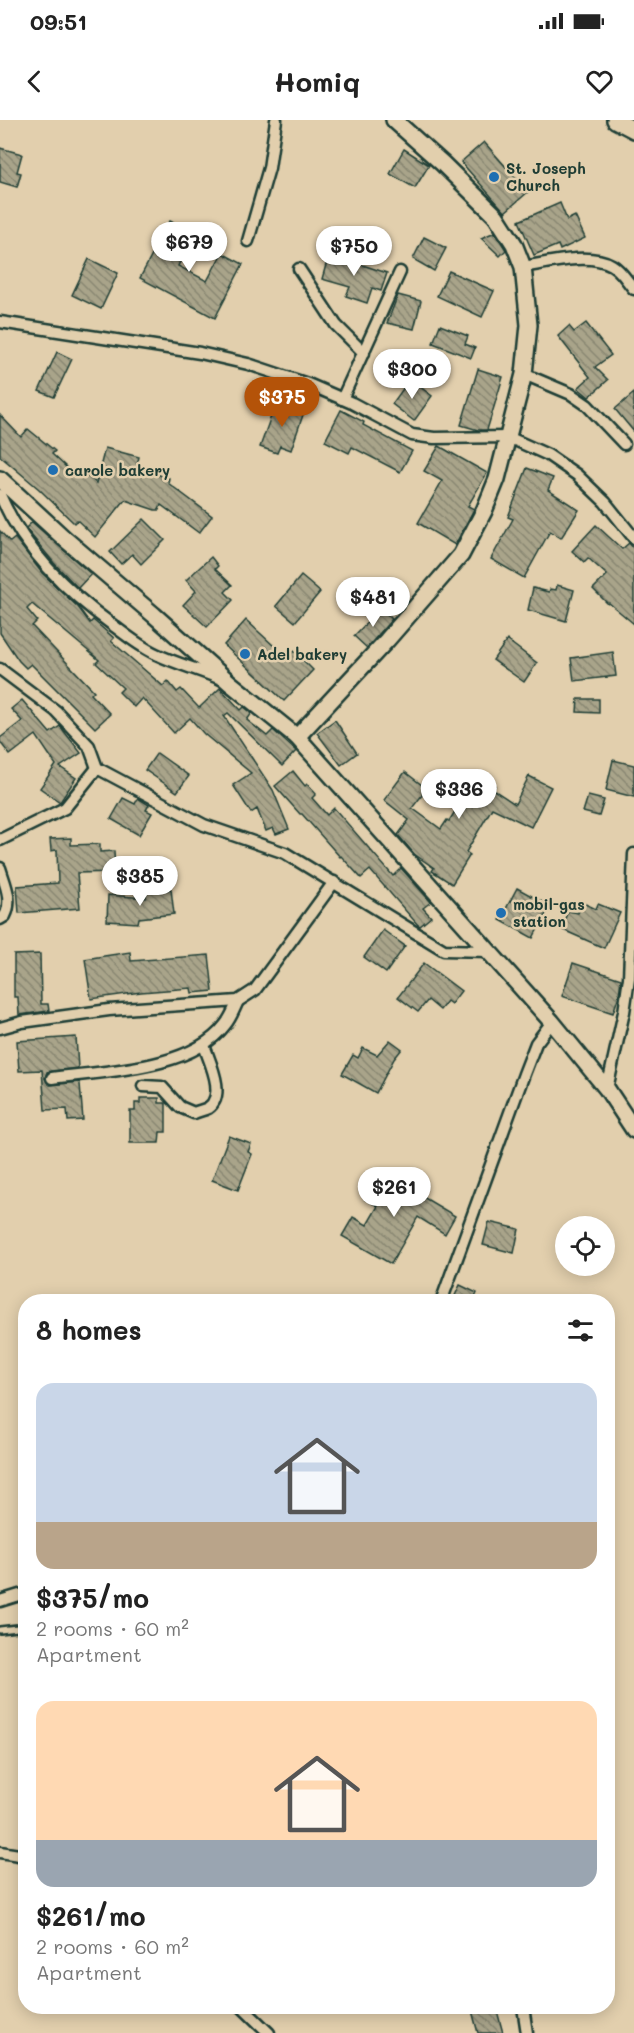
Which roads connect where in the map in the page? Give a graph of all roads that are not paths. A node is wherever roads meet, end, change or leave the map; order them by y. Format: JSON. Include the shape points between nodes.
{"nodes":[{"id":1,"x":276,"y":120,"type":"edge"},
{"id":2,"x":394,"y":120,"type":"edge"},
{"id":3,"x":615,"y":120,"type":"edge"},
{"id":4,"x":634,"y":130,"type":"edge"},
{"id":5,"x":248,"y":241,"type":"dead end"},
{"id":6,"x":523,"y":267,"type":"junction"},
{"id":7,"x":298,"y":268,"type":"dead end"},
{"id":8,"x":400,"y":272,"type":"dead end"},
{"id":9,"x":634,"y":289,"type":"edge"},
{"id":10,"x":0,"y":321,"type":"edge"},
{"id":11,"x":364,"y":352,"type":"junction"},
{"id":12,"x":524,"y":374,"type":"junction"},
{"id":13,"x":342,"y":399,"type":"junction"},
{"id":14,"x":508,"y":437,"type":"junction"},
{"id":15,"x":624,"y":444,"type":"dead end"},
{"id":16,"x":0,"y":479,"type":"edge"},
{"id":17,"x":0,"y":495,"type":"edge"},
{"id":18,"x":634,"y":538,"type":"edge"},
{"id":19,"x":0,"y":669,"type":"edge"},
{"id":20,"x":230,"y":683,"type":"junction"},
{"id":21,"x":297,"y":737,"type":"junction"},
{"id":22,"x":97,"y":768,"type":"junction"},
{"id":23,"x":0,"y":840,"type":"edge"},
{"id":24,"x":634,"y":854,"type":"edge"},
{"id":25,"x":0,"y":868,"type":"edge"},
{"id":26,"x":334,"y":882,"type":"junction"},
{"id":27,"x":0,"y":919,"type":"edge"},
{"id":28,"x":489,"y":951,"type":"junction"},
{"id":29,"x":238,"y":1001,"type":"junction"},
{"id":30,"x":552,"y":1022,"type":"junction"},
{"id":31,"x":0,"y":1028,"type":"edge"},
{"id":32,"x":204,"y":1045,"type":"junction"},
{"id":33,"x":52,"y":1078,"type":"dead end"},
{"id":34,"x":143,"y":1086,"type":"dead end"},
{"id":35,"x":607,"y":1089,"type":"junction"},
{"id":36,"x":634,"y":1130,"type":"edge"},
{"id":37,"x":444,"y":1294,"type":"edge"},
{"id":38,"x":18,"y":1596,"type":"edge"},
{"id":39,"x":0,"y":1602,"type":"edge"},
{"id":40,"x":18,"y":1628,"type":"edge"},
{"id":41,"x":0,"y":1630,"type":"edge"},
{"id":42,"x":0,"y":1852,"type":"edge"},
{"id":43,"x":18,"y":1855,"type":"edge"},
{"id":44,"x":249,"y":2014,"type":"edge"},
{"id":45,"x":524,"y":2014,"type":"edge"},
{"id":46,"x":269,"y":2033,"type":"edge"},
{"id":47,"x":527,"y":2033,"type":"edge"}],
"edges":[{"from":1,"to":5,"type":"street","via":[[269,168]]},
{"from":2,"to":6,"type":"main road","via":[[496,216]]},
{"from":3,"to":4,"type":"main road"},
{"from":6,"to":9,"type":"street","via":[[569,260],[602,261],[612,265]]},
{"from":6,"to":12,"type":"main road","via":[[528,326]]},
{"from":7,"to":11,"type":"street","via":[[336,325]]},
{"from":8,"to":11,"type":"street"},
{"from":10,"to":13,"type":"street","via":[[200,353],[248,364]]},
{"from":11,"to":13,"type":"street"},
{"from":12,"to":14,"type":"main road"},
{"from":12,"to":15,"type":"street","via":[[587,405]]},
{"from":13,"to":14,"type":"street","via":[[412,435]]},
{"from":14,"to":18,"type":"street","via":[[548,455],[577,475]]},
{"from":14,"to":21,"type":"main road","via":[[497,479],[461,555]]},
{"from":16,"to":20,"type":"main road"},
{"from":17,"to":20,"type":"street","via":[[30,548],[80,601],[156,654]]},
{"from":19,"to":22,"type":"street","via":[[56,711],[89,746]]},
{"from":20,"to":21,"type":"main road"},
{"from":21,"to":28,"type":"main road"},
{"from":22,"to":23,"type":"street","via":[[65,808]]},
{"from":22,"to":26,"type":"street","via":[[204,825],[285,853]]},
{"from":24,"to":35,"type":"street","via":[[629,978]]},
{"from":25,"to":27,"type":"street","via":[[9,903]]},
{"from":26,"to":28,"type":"street","via":[[444,950]]},
{"from":26,"to":29,"type":"street","via":[[255,990]]},
{"from":28,"to":30,"type":"main road"},
{"from":29,"to":31,"type":"street","via":[[109,1010]]},
{"from":29,"to":32,"type":"street","via":[[225,1025]]},
{"from":30,"to":35,"type":"main road"},
{"from":30,"to":37,"type":"street","via":[[536,1043]]},
{"from":32,"to":33,"type":"street","via":[[152,1065]]},
{"from":32,"to":34,"type":"street","via":[[217,1095],[209,1107],[194,1113],[180,1107],[162,1088]]},
{"from":35,"to":36,"type":"main road"},
{"from":38,"to":39,"type":"street"},
{"from":40,"to":41,"type":"lane"},
{"from":42,"to":43,"type":"street"},
{"from":44,"to":46,"type":"street"},
{"from":45,"to":47,"type":"street"}]}
